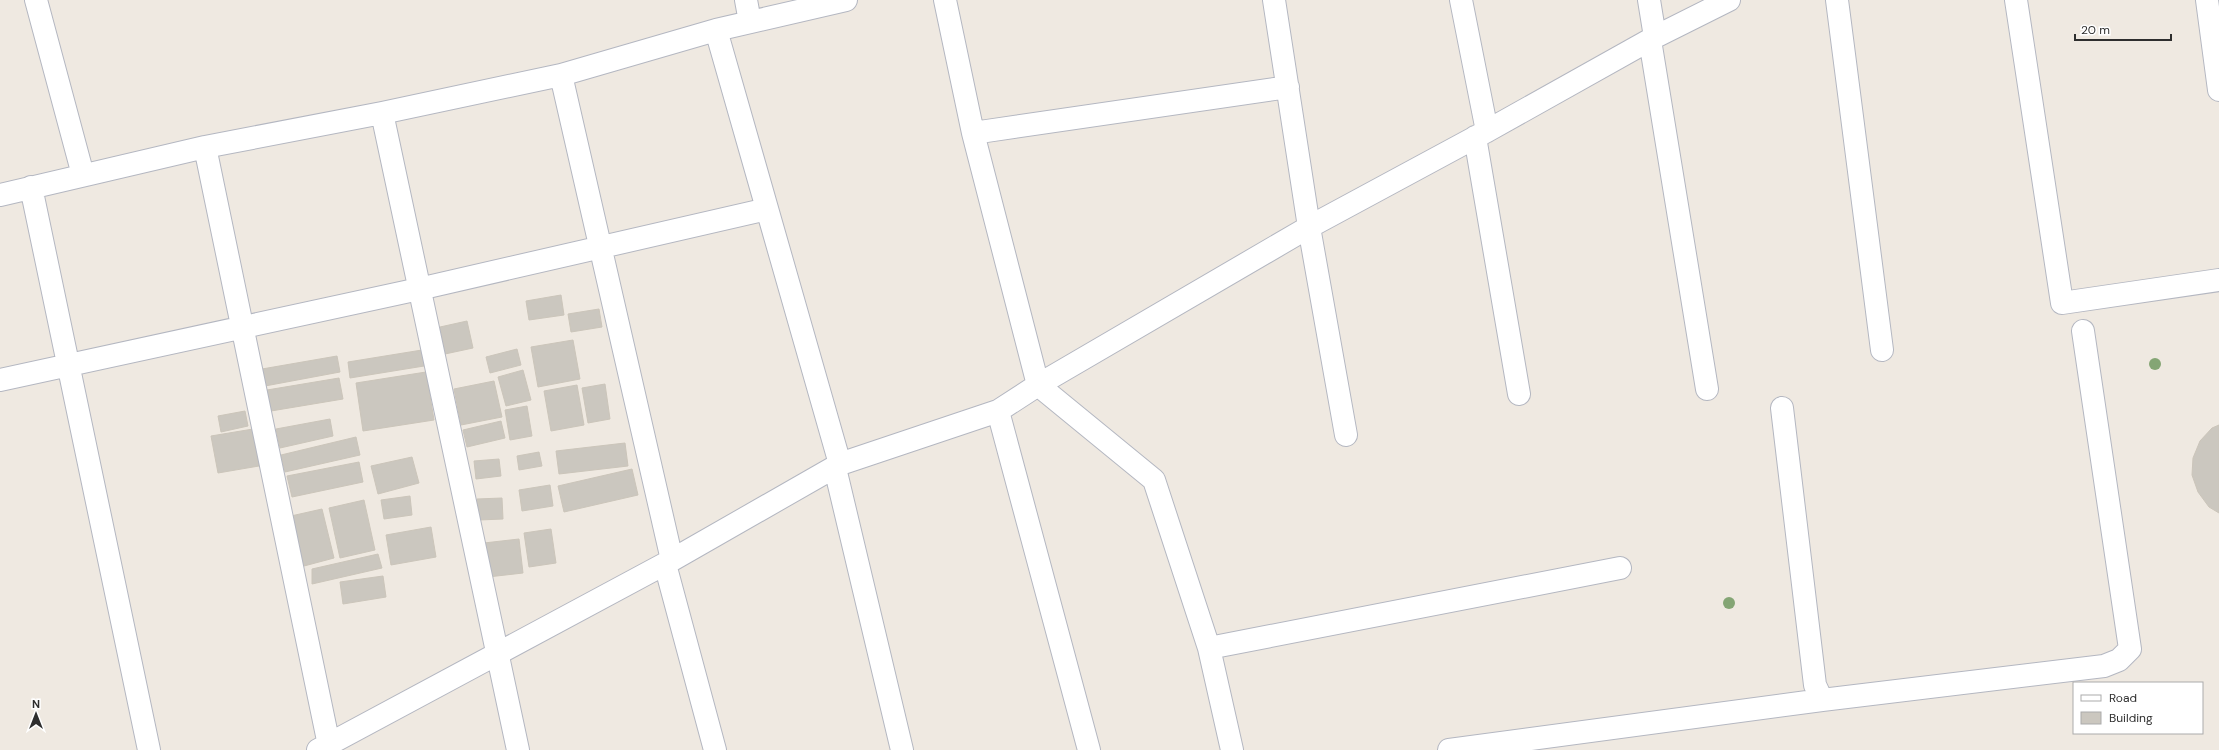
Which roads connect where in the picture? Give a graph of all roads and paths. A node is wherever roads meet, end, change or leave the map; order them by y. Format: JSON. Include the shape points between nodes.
{"nodes":[{"id":1,"x":36,"y":0,"type":"edge"},
{"id":2,"x":746,"y":0,"type":"edge"},
{"id":3,"x":846,"y":0,"type":"edge"},
{"id":4,"x":945,"y":0,"type":"edge"},
{"id":5,"x":1274,"y":0,"type":"edge"},
{"id":6,"x":1461,"y":0,"type":"edge"},
{"id":7,"x":1649,"y":0,"type":"edge"},
{"id":8,"x":1729,"y":0,"type":"edge"},
{"id":9,"x":1837,"y":0,"type":"edge"},
{"id":10,"x":2016,"y":0,"type":"edge"},
{"id":11,"x":2207,"y":0,"type":"edge"},
{"id":12,"x":750,"y":22,"type":"junction"},
{"id":13,"x":716,"y":30,"type":"junction"},
{"id":14,"x":1653,"y":38,"type":"junction"},
{"id":15,"x":561,"y":75,"type":"junction"},
{"id":16,"x":1288,"y":87,"type":"junction"},
{"id":17,"x":2219,"y":90,"type":"edge"},
{"id":18,"x":382,"y":113,"type":"junction"},
{"id":19,"x":973,"y":133,"type":"junction"},
{"id":20,"x":1481,"y":134,"type":"junction"},
{"id":21,"x":205,"y":147,"type":"junction"},
{"id":22,"x":83,"y":175,"type":"junction"},
{"id":23,"x":31,"y":188,"type":"junction"},
{"id":24,"x":0,"y":195,"type":"edge"},
{"id":25,"x":767,"y":209,"type":"junction"},
{"id":26,"x":1309,"y":227,"type":"junction"},
{"id":27,"x":600,"y":246,"type":"junction"},
{"id":28,"x":2219,"y":280,"type":"edge"},
{"id":29,"x":419,"y":290,"type":"junction"},
{"id":30,"x":242,"y":327,"type":"junction"},
{"id":31,"x":2083,"y":331,"type":"dead end"},
{"id":32,"x":1882,"y":350,"type":"dead end"},
{"id":33,"x":68,"y":365,"type":"junction"},
{"id":34,"x":0,"y":380,"type":"edge"},
{"id":35,"x":1038,"y":385,"type":"junction"},
{"id":36,"x":1707,"y":389,"type":"dead end"},
{"id":37,"x":1519,"y":394,"type":"dead end"},
{"id":38,"x":1782,"y":408,"type":"dead end"},
{"id":39,"x":998,"y":411,"type":"junction"},
{"id":40,"x":1346,"y":435,"type":"dead end"},
{"id":41,"x":838,"y":466,"type":"junction"},
{"id":42,"x":668,"y":562,"type":"junction"},
{"id":43,"x":1620,"y":568,"type":"dead end"},
{"id":44,"x":1208,"y":648,"type":"junction"},
{"id":45,"x":496,"y":653,"type":"junction"},
{"id":46,"x":1822,"y":700,"type":"junction"},
{"id":47,"x":325,"y":748,"type":"edge"},
{"id":48,"x":149,"y":750,"type":"edge"},
{"id":49,"x":518,"y":750,"type":"edge"},
{"id":50,"x":715,"y":750,"type":"edge"},
{"id":51,"x":902,"y":750,"type":"edge"},
{"id":52,"x":1089,"y":750,"type":"edge"},
{"id":53,"x":1232,"y":750,"type":"edge"},
{"id":54,"x":1449,"y":750,"type":"edge"}],
"edges":[{"from":1,"to":22,"type":"street"},
{"from":2,"to":12,"type":"street"},
{"from":3,"to":12,"type":"street"},
{"from":4,"to":19,"type":"street"},
{"from":5,"to":16,"type":"street"},
{"from":6,"to":20,"type":"street"},
{"from":7,"to":14,"type":"street"},
{"from":8,"to":14,"type":"street"},
{"from":9,"to":32,"type":"street"},
{"from":10,"to":28,"type":"street","via":[[2062,303]]},
{"from":11,"to":17,"type":"street"},
{"from":12,"to":13,"type":"street"},
{"from":13,"to":15,"type":"street"},
{"from":13,"to":25,"type":"street"},
{"from":14,"to":20,"type":"street"},
{"from":14,"to":36,"type":"street"},
{"from":15,"to":18,"type":"street"},
{"from":15,"to":27,"type":"street"},
{"from":16,"to":19,"type":"street"},
{"from":16,"to":26,"type":"street"},
{"from":18,"to":21,"type":"street"},
{"from":18,"to":29,"type":"street"},
{"from":19,"to":35,"type":"street"},
{"from":20,"to":26,"type":"street"},
{"from":20,"to":37,"type":"street"},
{"from":21,"to":22,"type":"street"},
{"from":21,"to":30,"type":"street"},
{"from":22,"to":23,"type":"street"},
{"from":23,"to":24,"type":"street"},
{"from":23,"to":33,"type":"street"},
{"from":25,"to":27,"type":"street"},
{"from":25,"to":41,"type":"street"},
{"from":26,"to":35,"type":"street"},
{"from":26,"to":40,"type":"street"},
{"from":27,"to":29,"type":"street"},
{"from":27,"to":42,"type":"street"},
{"from":29,"to":30,"type":"street"},
{"from":29,"to":45,"type":"street"},
{"from":30,"to":33,"type":"street"},
{"from":30,"to":47,"type":"street"},
{"from":31,"to":46,"type":"street","via":[[2130,649],[2119,660],[2104,666]]},
{"from":33,"to":34,"type":"street"},
{"from":33,"to":48,"type":"street"},
{"from":35,"to":39,"type":"street"},
{"from":35,"to":44,"type":"street","via":[[1154,480]]},
{"from":38,"to":46,"type":"street","via":[[1815,685]]},
{"from":39,"to":41,"type":"street"},
{"from":39,"to":52,"type":"street"},
{"from":41,"to":42,"type":"street"},
{"from":41,"to":51,"type":"street"},
{"from":42,"to":45,"type":"street"},
{"from":42,"to":50,"type":"street"},
{"from":43,"to":44,"type":"street"},
{"from":44,"to":53,"type":"street"},
{"from":45,"to":47,"type":"street"},
{"from":45,"to":49,"type":"street"},
{"from":46,"to":54,"type":"street"}]}
